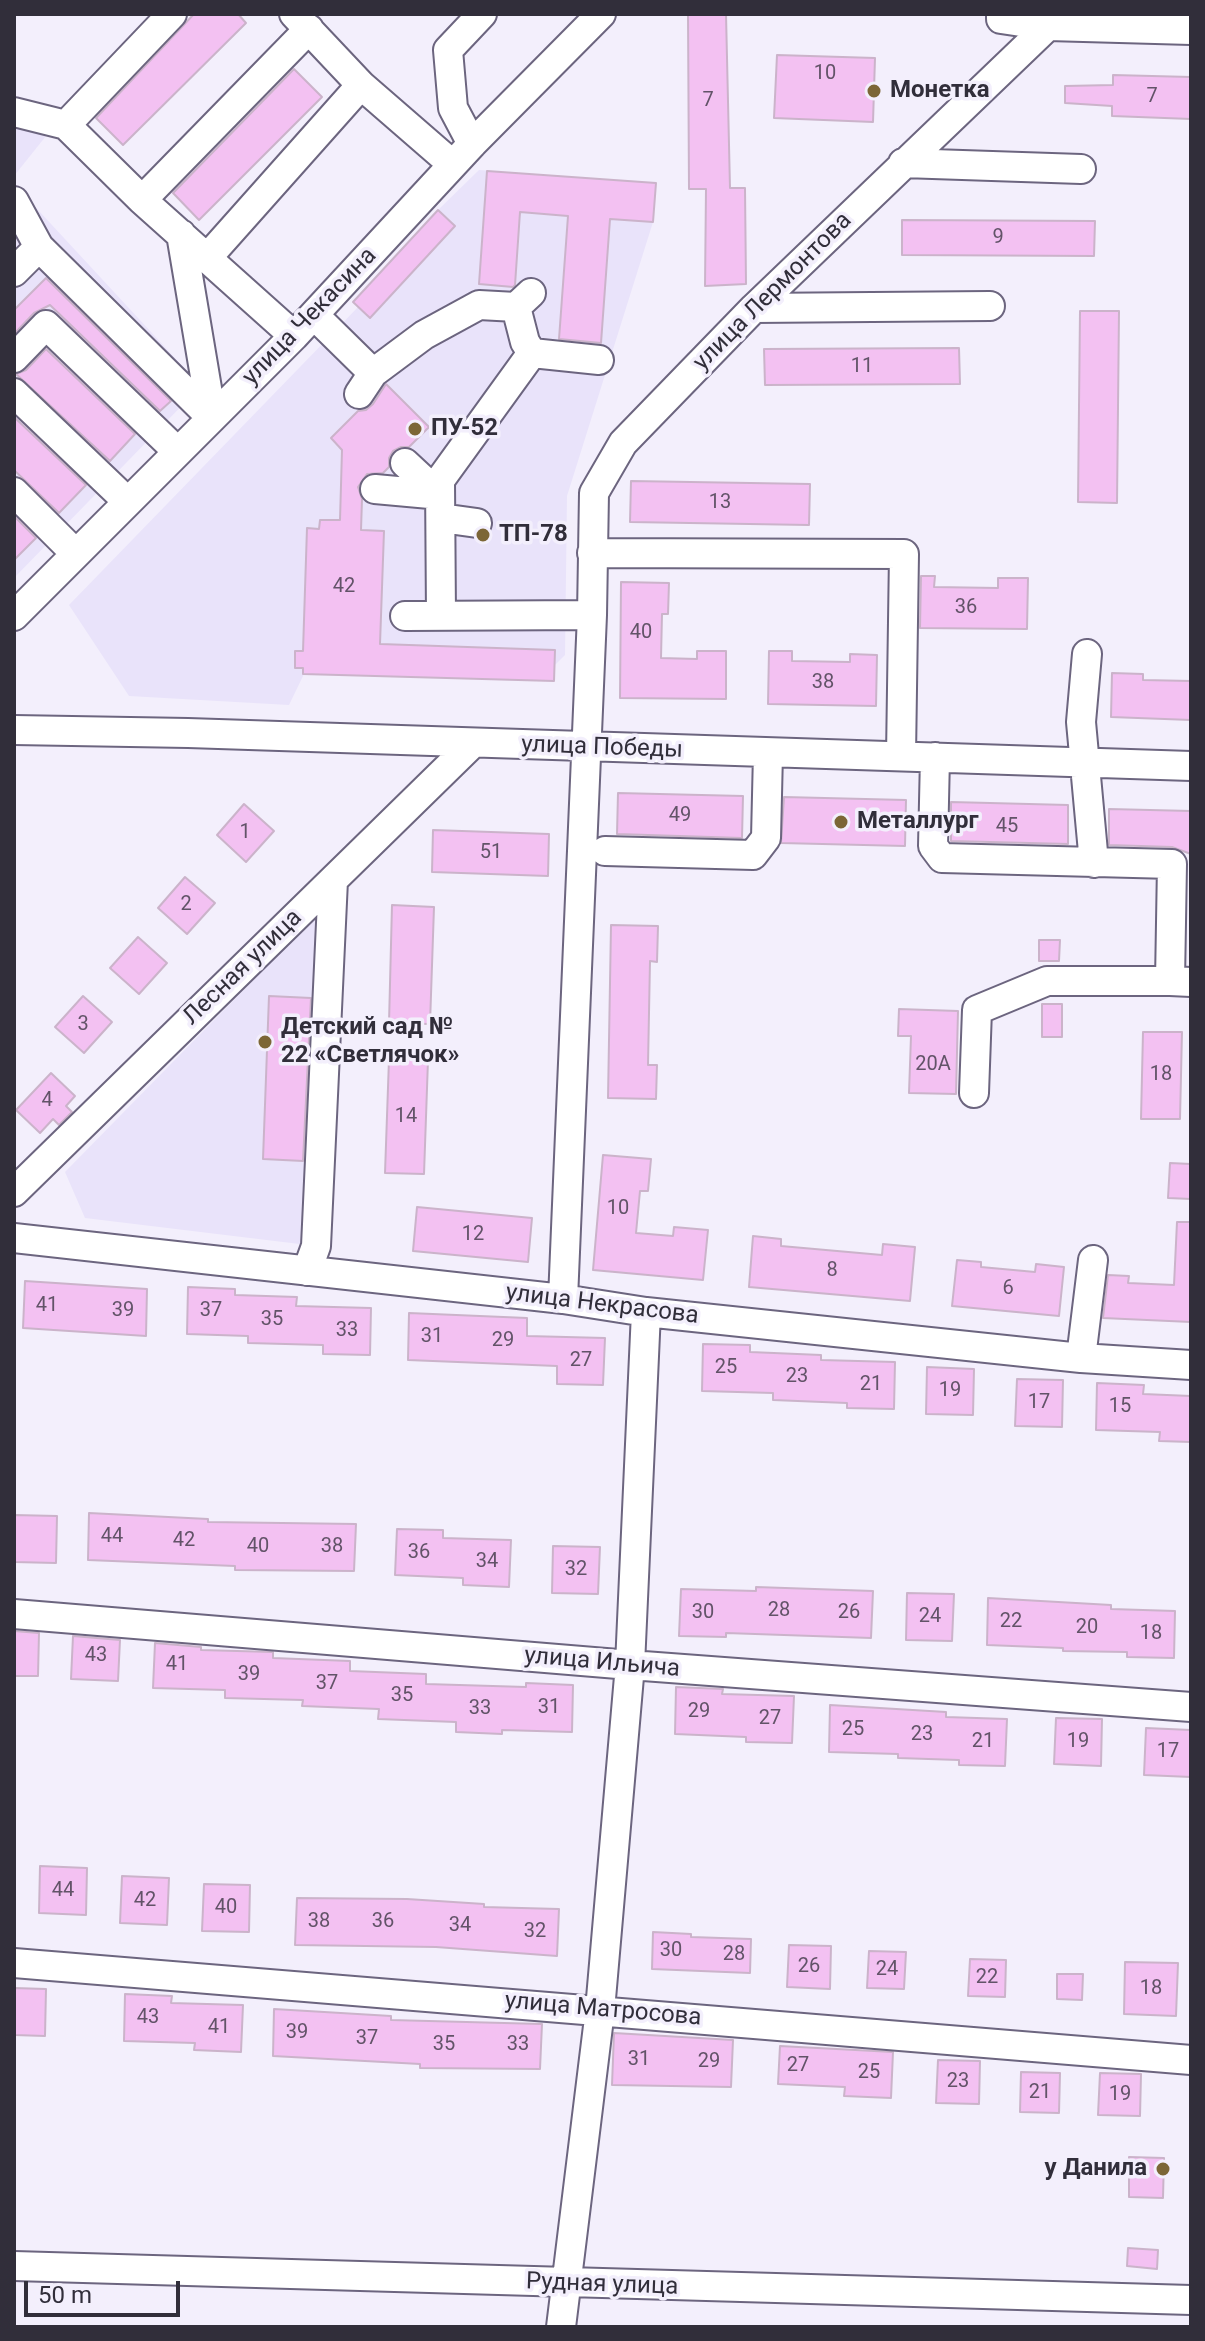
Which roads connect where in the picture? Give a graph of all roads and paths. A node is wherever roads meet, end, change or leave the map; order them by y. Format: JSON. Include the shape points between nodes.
{"nodes":[{"id":1,"x":172,"y":14,"type":"edge"},
{"id":2,"x":482,"y":14,"type":"edge"},
{"id":3,"x":601,"y":14,"type":"edge"},
{"id":4,"x":1001,"y":14,"type":"edge"},
{"id":5,"x":302,"y":21,"type":"edge"},
{"id":6,"x":1048,"y":26,"type":"junction"},
{"id":7,"x":1191,"y":30,"type":"edge"},
{"id":8,"x":361,"y":85,"type":"junction"},
{"id":9,"x":14,"y":112,"type":"edge"},
{"id":10,"x":66,"y":125,"type":"junction"},
{"id":11,"x":472,"y":144,"type":"junction"},
{"id":12,"x":903,"y":163,"type":"junction"},
{"id":13,"x":452,"y":164,"type":"junction"},
{"id":14,"x":1081,"y":169,"type":"dead end"},
{"id":15,"x":142,"y":200,"type":"junction"},
{"id":16,"x":14,"y":201,"type":"edge"},
{"id":17,"x":181,"y":234,"type":"junction"},
{"id":18,"x":39,"y":247,"type":"junction"},
{"id":19,"x":207,"y":258,"type":"junction"},
{"id":20,"x":14,"y":272,"type":"edge"},
{"id":21,"x":990,"y":306,"type":"dead end"},
{"id":22,"x":754,"y":308,"type":"junction"},
{"id":23,"x":314,"y":315,"type":"junction"},
{"id":24,"x":294,"y":336,"type":"junction"},
{"id":25,"x":532,"y":353,"type":"junction"},
{"id":26,"x":14,"y":358,"type":"edge"},
{"id":27,"x":599,"y":360,"type":"dead end"},
{"id":28,"x":14,"y":393,"type":"edge"},
{"id":29,"x":212,"y":418,"type":"junction"},
{"id":30,"x":178,"y":452,"type":"junction"},
{"id":31,"x":405,"y":463,"type":"dead end"},
{"id":32,"x":375,"y":489,"type":"dead end"},
{"id":33,"x":14,"y":492,"type":"edge"},
{"id":34,"x":439,"y":498,"type":"junction"},
{"id":35,"x":128,"y":502,"type":"junction"},
{"id":36,"x":477,"y":523,"type":"dead end"},
{"id":37,"x":592,"y":553,"type":"junction"},
{"id":38,"x":76,"y":554,"type":"junction"},
{"id":39,"x":17,"y":608,"type":"edge"},
{"id":40,"x":592,"y":615,"type":"junction"},
{"id":41,"x":405,"y":616,"type":"dead end"},
{"id":42,"x":441,"y":616,"type":"junction"},
{"id":43,"x":1087,"y":654,"type":"dead end"},
{"id":44,"x":14,"y":730,"type":"edge"},
{"id":45,"x":472,"y":744,"type":"junction"},
{"id":46,"x":586,"y":747,"type":"junction"},
{"id":47,"x":768,"y":753,"type":"junction"},
{"id":48,"x":901,"y":756,"type":"junction"},
{"id":49,"x":935,"y":757,"type":"junction"},
{"id":50,"x":1083,"y":762,"type":"junction"},
{"id":51,"x":1191,"y":766,"type":"edge"},
{"id":52,"x":605,"y":851,"type":"dead end"},
{"id":53,"x":1094,"y":863,"type":"junction"},
{"id":54,"x":333,"y":880,"type":"junction"},
{"id":55,"x":1180,"y":982,"type":"edge"},
{"id":56,"x":974,"y":1093,"type":"dead end"},
{"id":57,"x":14,"y":1192,"type":"edge"},
{"id":58,"x":14,"y":1238,"type":"edge"},
{"id":59,"x":1093,"y":1260,"type":"dead end"},
{"id":60,"x":307,"y":1271,"type":"junction"},
{"id":61,"x":563,"y":1299,"type":"junction"},
{"id":62,"x":646,"y":1312,"type":"junction"},
{"id":63,"x":1081,"y":1358,"type":"junction"},
{"id":64,"x":1191,"y":1365,"type":"edge"},
{"id":65,"x":14,"y":1614,"type":"edge"},
{"id":66,"x":630,"y":1665,"type":"junction"},
{"id":67,"x":1191,"y":1707,"type":"edge"},
{"id":68,"x":14,"y":1963,"type":"edge"},
{"id":69,"x":600,"y":2010,"type":"junction"},
{"id":70,"x":1191,"y":2060,"type":"edge"},
{"id":71,"x":14,"y":2266,"type":"edge"},
{"id":72,"x":566,"y":2284,"type":"junction"},
{"id":73,"x":1191,"y":2300,"type":"edge"},
{"id":74,"x":561,"y":2327,"type":"edge"}],
"edges":[{"from":1,"to":10,"type":"street"},
{"from":2,"to":11,"type":"street","via":[[448,50],[453,108]]},
{"from":3,"to":11,"type":"street","name":"улица Чекасина"},
{"from":4,"to":6,"type":"street","via":[[1001,19]]},
{"from":5,"to":8,"type":"street"},
{"from":5,"to":15,"type":"street"},
{"from":6,"to":7,"type":"street"},
{"from":6,"to":12,"type":"street","name":"улица Лермонтова"},
{"from":8,"to":13,"type":"street"},
{"from":8,"to":19,"type":"street"},
{"from":9,"to":10,"type":"street"},
{"from":10,"to":15,"type":"street"},
{"from":11,"to":13,"type":"street","name":"улица Чекасина"},
{"from":12,"to":14,"type":"street"},
{"from":12,"to":22,"type":"street","name":"улица Лермонтова"},
{"from":13,"to":23,"type":"street","name":"улица Чекасина"},
{"from":15,"to":17,"type":"street"},
{"from":16,"to":18,"type":"street"},
{"from":17,"to":19,"type":"street"},
{"from":17,"to":29,"type":"street"},
{"from":18,"to":20,"type":"street"},
{"from":18,"to":29,"type":"street"},
{"from":19,"to":24,"type":"street"},
{"from":21,"to":22,"type":"street"},
{"from":22,"to":37,"type":"street","name":"улица Лермонтова","via":[[623,443],[594,493]]},
{"from":23,"to":24,"type":"street","name":"улица Чекасина"},
{"from":23,"to":25,"type":"street","via":[[366,384],[424,335],[479,305],[524,300],[525,342]]},
{"from":24,"to":29,"type":"street","name":"улица Чекасина"},
{"from":25,"to":27,"type":"street"},
{"from":25,"to":34,"type":"street"},
{"from":26,"to":30,"type":"street","via":[[46,325]]},
{"from":28,"to":35,"type":"street"},
{"from":29,"to":30,"type":"street","name":"улица Чекасина"},
{"from":30,"to":35,"type":"street","name":"улица Чекасина"},
{"from":31,"to":34,"type":"street"},
{"from":32,"to":34,"type":"street"},
{"from":33,"to":38,"type":"street"},
{"from":34,"to":36,"type":"street"},
{"from":34,"to":42,"type":"street"},
{"from":35,"to":38,"type":"street","name":"улица Чекасина"},
{"from":37,"to":40,"type":"street","name":"улица Лермонтова"},
{"from":37,"to":48,"type":"street","via":[[904,554]]},
{"from":38,"to":39,"type":"street","name":"улица Чекасина"},
{"from":40,"to":42,"type":"street"},
{"from":40,"to":46,"type":"street","name":"улица Лермонтова"},
{"from":41,"to":42,"type":"street"},
{"from":43,"to":50,"type":"street"},
{"from":44,"to":45,"type":"street","name":"улица Победы"},
{"from":45,"to":46,"type":"street","name":"улица Победы"},
{"from":45,"to":54,"type":"street","name":"Лесная улица"},
{"from":46,"to":47,"type":"street","name":"улица Победы"},
{"from":46,"to":61,"type":"street","name":"улица Лермонтова"},
{"from":47,"to":48,"type":"street","name":"улица Победы"},
{"from":47,"to":52,"type":"street","via":[[766,838],[753,855]]},
{"from":48,"to":49,"type":"street","name":"улица Победы"},
{"from":49,"to":50,"type":"street","name":"улица Победы"},
{"from":49,"to":53,"type":"street","via":[[933,846],[942,858]]},
{"from":50,"to":51,"type":"street","name":"улица Победы"},
{"from":50,"to":53,"type":"street"},
{"from":53,"to":55,"type":"street","via":[[1172,864]]},
{"from":54,"to":57,"type":"street","name":"Лесная улица"},
{"from":54,"to":60,"type":"street","via":[[316,1246]]},
{"from":55,"to":56,"type":"street","via":[[1047,981],[977,1010]]},
{"from":58,"to":60,"type":"street","name":"улица Некрасова"},
{"from":59,"to":63,"type":"street"},
{"from":60,"to":61,"type":"street","name":"улица Некрасова"},
{"from":61,"to":62,"type":"street","name":"улица Некрасова"},
{"from":62,"to":63,"type":"street","name":"улица Некрасова"},
{"from":62,"to":66,"type":"street"},
{"from":63,"to":64,"type":"street","name":"улица Некрасова"},
{"from":65,"to":66,"type":"street","name":"улица Ильича"},
{"from":66,"to":67,"type":"street","name":"улица Ильича"},
{"from":66,"to":69,"type":"street"},
{"from":68,"to":69,"type":"street","name":"улица Матросова"},
{"from":69,"to":70,"type":"street","name":"улица Матросова"},
{"from":69,"to":72,"type":"street"},
{"from":71,"to":72,"type":"street","name":"Рудная улица"},
{"from":72,"to":73,"type":"street","name":"Рудная улица"},
{"from":72,"to":74,"type":"street"}]}
